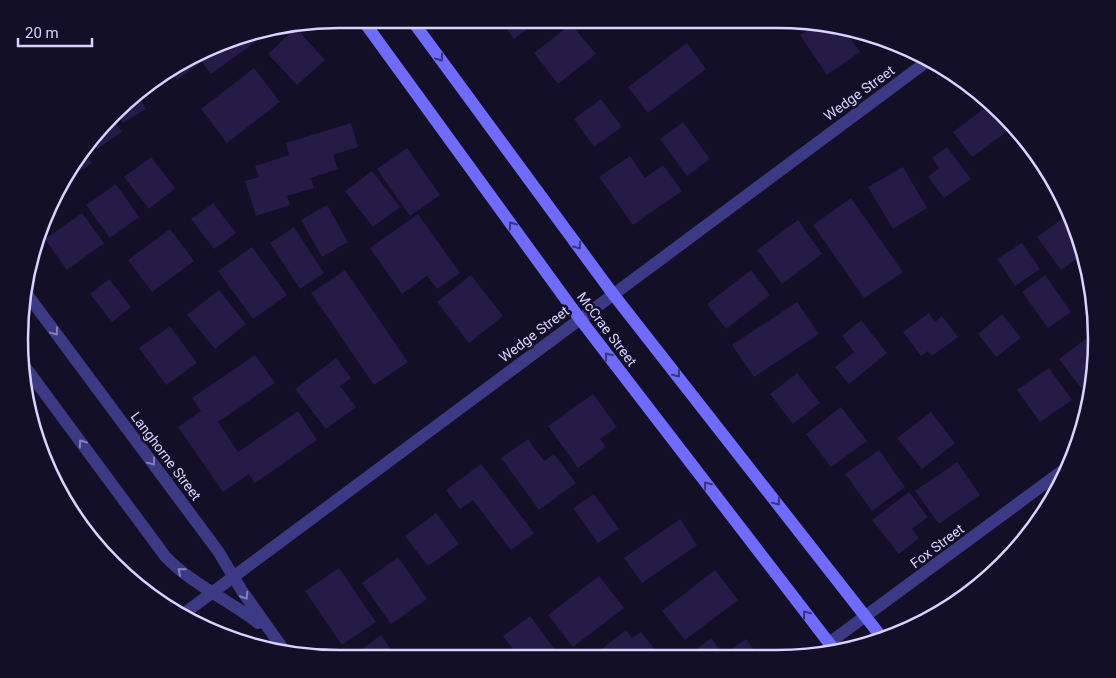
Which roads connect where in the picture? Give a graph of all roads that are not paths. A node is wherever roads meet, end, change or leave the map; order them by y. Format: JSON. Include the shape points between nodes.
{"nodes":[{"id":1,"x":369,"y":28,"type":"edge"},
{"id":2,"x":418,"y":28,"type":"edge"},
{"id":3,"x":923,"y":64,"type":"edge"},
{"id":4,"x":613,"y":294,"type":"junction"},
{"id":5,"x":30,"y":298,"type":"edge"},
{"id":6,"x":580,"y":319,"type":"junction"},
{"id":7,"x":29,"y":372,"type":"edge"},
{"id":8,"x":1057,"y":475,"type":"edge"},
{"id":9,"x":234,"y":576,"type":"junction"},
{"id":10,"x":212,"y":593,"type":"junction"},
{"id":11,"x":187,"y":611,"type":"edge"},
{"id":12,"x":867,"y":616,"type":"junction"},
{"id":13,"x":879,"y":633,"type":"edge"},
{"id":14,"x":276,"y":641,"type":"junction"},
{"id":15,"x":280,"y":645,"type":"edge"},
{"id":16,"x":835,"y":645,"type":"edge"},
{"id":17,"x":831,"y":646,"type":"edge"}],
"edges":[{"from":6,"to":1,"type":"main road","name":"McCrae Street","one_way":true},
{"from":2,"to":4,"type":"main road","name":"McCrae Street","one_way":true},
{"from":3,"to":4,"type":"street","name":"Wedge Street"},
{"from":4,"to":6,"type":"street","name":"Wedge Street"},
{"from":4,"to":12,"type":"main road","name":"McCrae Street","one_way":true},
{"from":5,"to":9,"type":"street","name":"Langhorne Street","one_way":true},
{"from":6,"to":9,"type":"street","name":"Wedge Street"},
{"from":17,"to":6,"type":"main road","name":"McCrae Street","one_way":true},
{"from":10,"to":7,"type":"street","name":"Langhorne Street","one_way":true,"via":[[183,574],[165,556]]},
{"from":8,"to":12,"type":"street","name":"Fox Street"},
{"from":9,"to":10,"type":"street","name":"Wedge Street"},
{"from":9,"to":14,"type":"street","name":"Langhorne Street","one_way":true},
{"from":10,"to":11,"type":"street","name":"Wedge Street"},
{"from":10,"to":14,"type":"street","name":"Langhorne Street","via":[[241,610]]},
{"from":12,"to":13,"type":"main road","name":"McCrae Street"},
{"from":12,"to":16,"type":"street","name":"Fox Street"},
{"from":14,"to":15,"type":"street","name":"Langhorne Street"}]}
